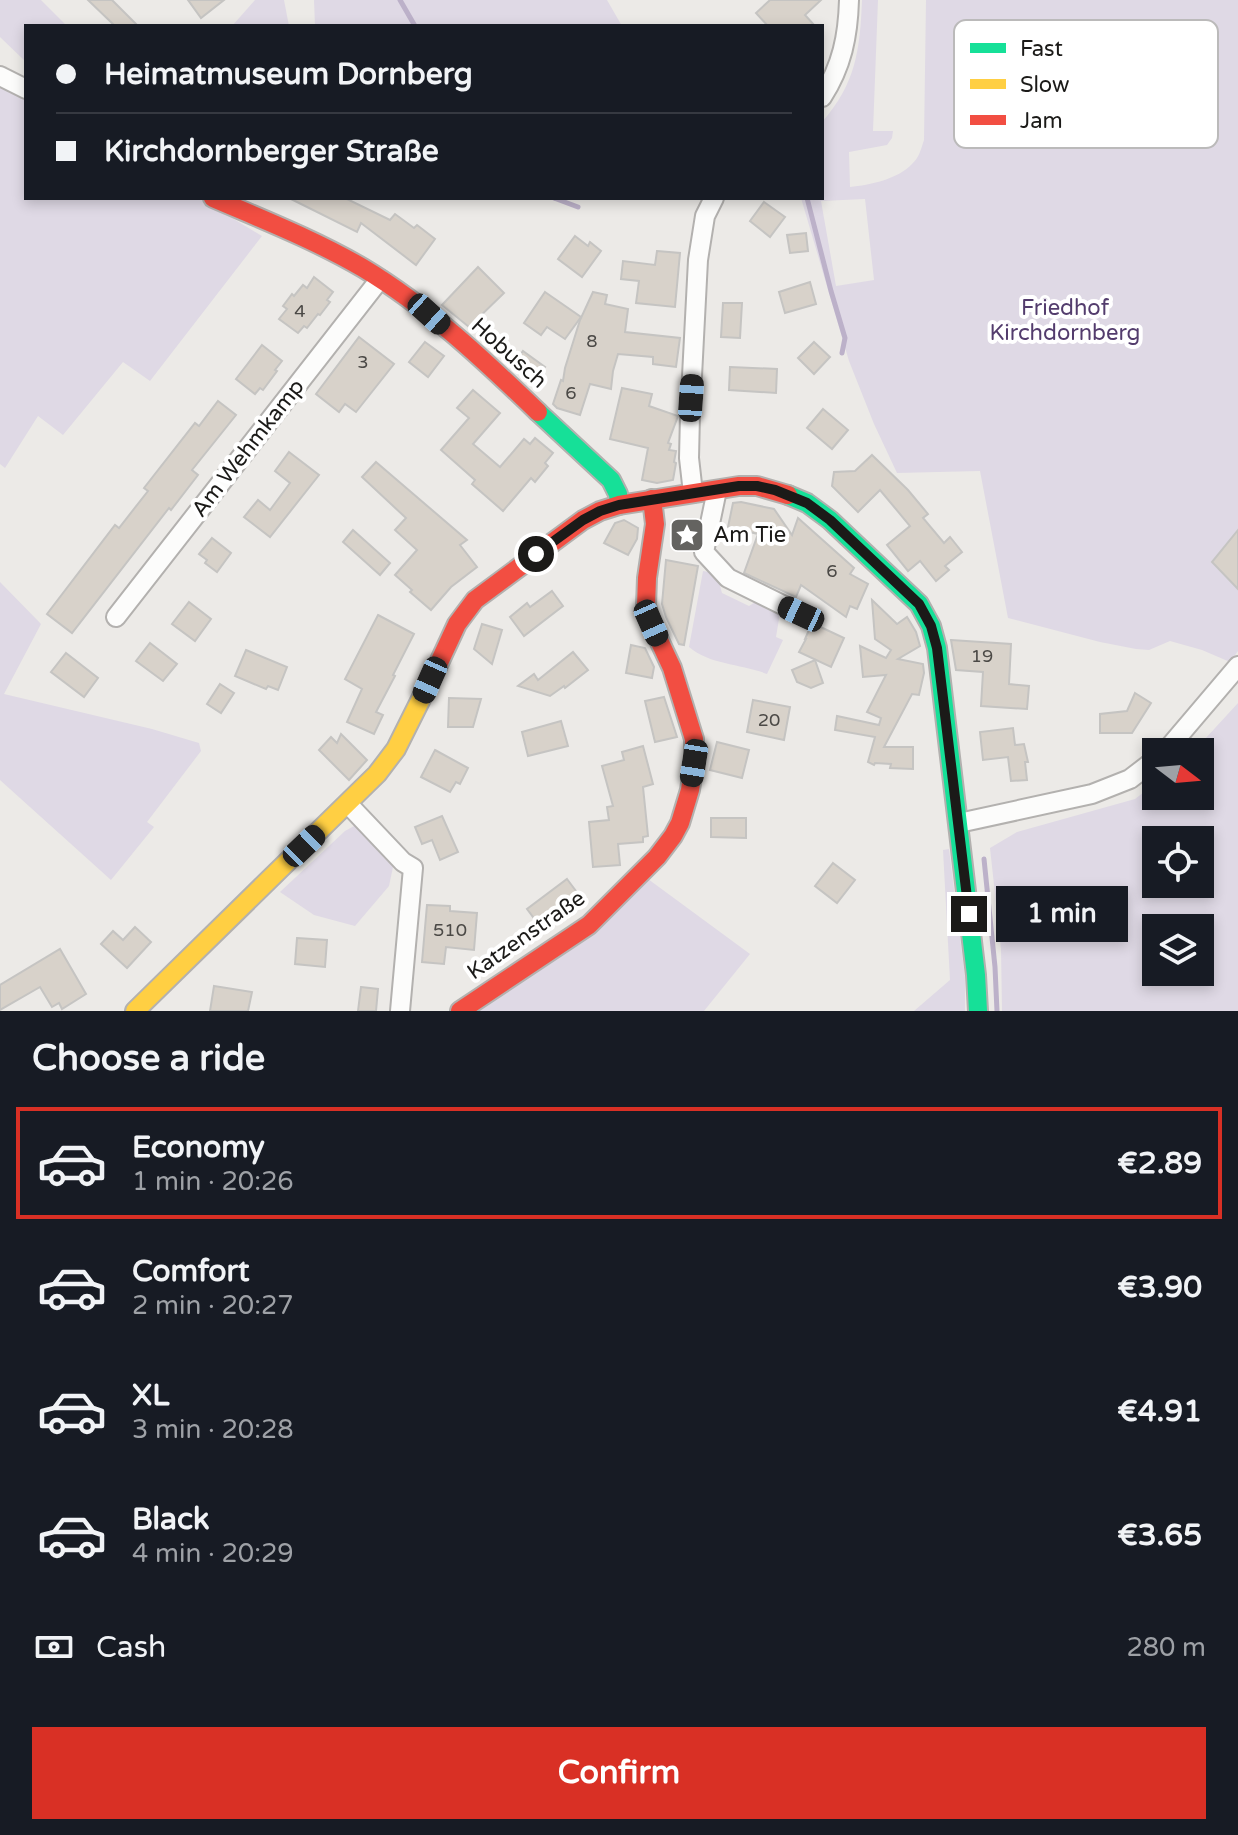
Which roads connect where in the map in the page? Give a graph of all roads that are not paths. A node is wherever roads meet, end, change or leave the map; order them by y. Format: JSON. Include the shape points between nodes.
{"nodes":[{"id":1,"x":849,"y":0,"type":"edge"},
{"id":2,"x":0,"y":76,"type":"edge"},
{"id":3,"x":24,"y":88,"type":"edge"},
{"id":4,"x":824,"y":94,"type":"edge"},
{"id":5,"x":218,"y":200,"type":"edge"},
{"id":6,"x":713,"y":200,"type":"edge"},
{"id":7,"x":380,"y":279,"type":"junction"},
{"id":8,"x":717,"y":490,"type":"junction"},
{"id":9,"x":693,"y":493,"type":"junction"},
{"id":10,"x":652,"y":499,"type":"junction"},
{"id":11,"x":619,"y":505,"type":"junction"},
{"id":12,"x":801,"y":614,"type":"dead end"},
{"id":13,"x":116,"y":617,"type":"dead end"},
{"id":14,"x":1238,"y":666,"type":"edge"},
{"id":15,"x":1177,"y":738,"type":"edge"},
{"id":16,"x":1142,"y":770,"type":"edge"},
{"id":17,"x":348,"y":804,"type":"junction"},
{"id":18,"x":959,"y":823,"type":"junction"},
{"id":19,"x":135,"y":1011,"type":"edge"},
{"id":20,"x":400,"y":1011,"type":"edge"},
{"id":21,"x":460,"y":1011,"type":"edge"},
{"id":22,"x":978,"y":1011,"type":"edge"}],
"edges":[{"from":1,"to":4,"type":"street","via":[[845,46]]},
{"from":2,"to":3,"type":"street"},
{"from":5,"to":7,"type":"street","name":"Hobusch","via":[[310,240]]},
{"from":6,"to":9,"type":"street","via":[[698,260],[689,458]]},
{"from":7,"to":11,"type":"street","name":"Hobusch","via":[[429,314],[611,480]]},
{"from":7,"to":13,"type":"street","name":"Am Wehmkamp"},
{"from":8,"to":9,"type":"street"},
{"from":8,"to":12,"type":"street","via":[[704,552],[728,578]]},
{"from":8,"to":18,"type":"street","via":[[757,486],[807,503],[919,604],[937,648]]},
{"from":9,"to":10,"type":"street"},
{"from":10,"to":11,"type":"street"},
{"from":10,"to":21,"type":"street","name":"Katzenstraße","via":[[655,524],[646,606],[694,739],[690,790],[680,823],[657,857],[589,925]]},
{"from":11,"to":17,"type":"street","via":[[583,520],[475,600],[457,624],[396,749]]},
{"from":14,"to":15,"type":"street"},
{"from":16,"to":18,"type":"street","via":[[1092,794]]},
{"from":17,"to":19,"type":"street"},
{"from":17,"to":20,"type":"street","via":[[413,868]]},
{"from":18,"to":22,"type":"street"}]}
